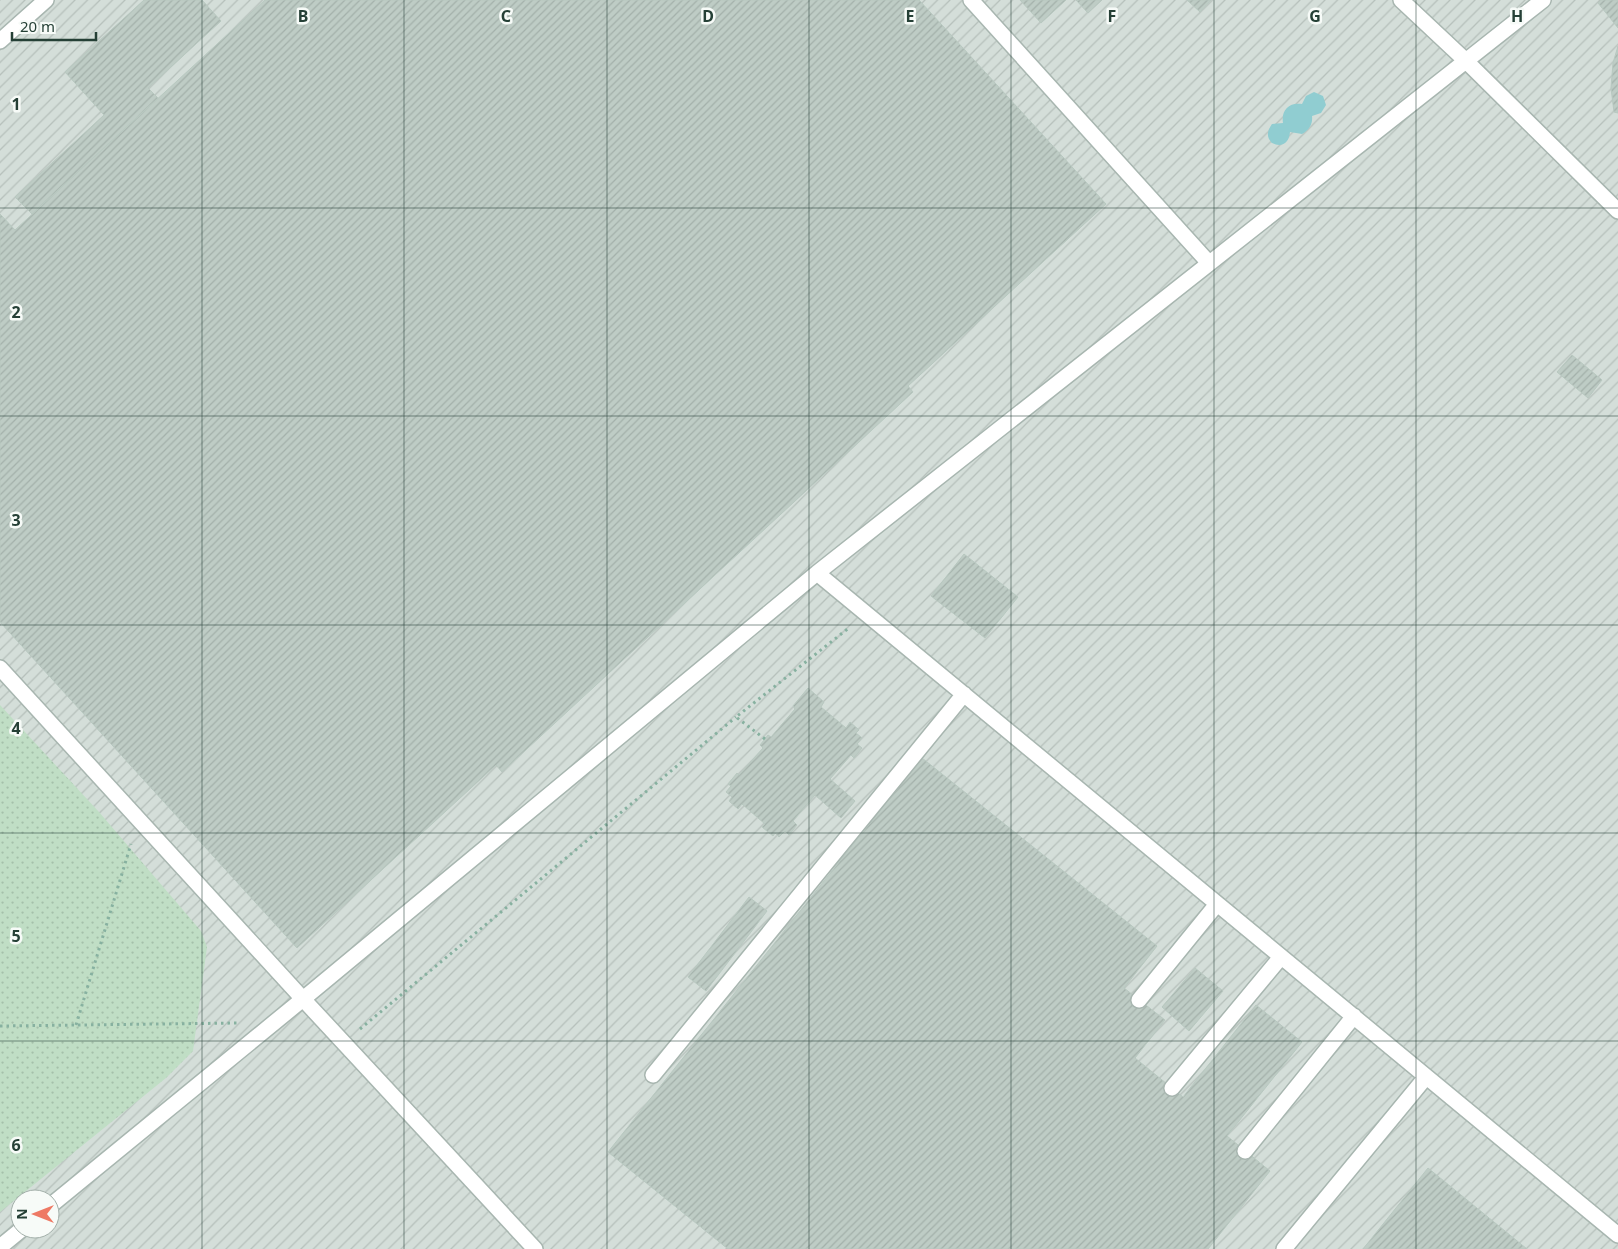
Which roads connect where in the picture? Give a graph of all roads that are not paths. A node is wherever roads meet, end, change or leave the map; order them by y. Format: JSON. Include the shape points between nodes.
{"nodes":[{"id":1,"x":46,"y":0,"type":"edge"},
{"id":2,"x":971,"y":0,"type":"edge"},
{"id":3,"x":1401,"y":0,"type":"edge"},
{"id":4,"x":1543,"y":0,"type":"edge"},
{"id":5,"x":0,"y":41,"type":"edge"},
{"id":6,"x":1466,"y":60,"type":"junction"},
{"id":7,"x":1618,"y":211,"type":"edge"},
{"id":8,"x":1209,"y":263,"type":"junction"},
{"id":9,"x":817,"y":573,"type":"junction"},
{"id":10,"x":0,"y":668,"type":"edge"},
{"id":11,"x":964,"y":694,"type":"junction"},
{"id":12,"x":1217,"y":904,"type":"junction"},
{"id":13,"x":1281,"y":957,"type":"junction"},
{"id":14,"x":303,"y":999,"type":"junction"},
{"id":15,"x":1139,"y":1000,"type":"dead end"},
{"id":16,"x":1354,"y":1016,"type":"junction"},
{"id":17,"x":653,"y":1075,"type":"dead end"},
{"id":18,"x":1426,"y":1077,"type":"junction"},
{"id":19,"x":1172,"y":1088,"type":"dead end"},
{"id":20,"x":1245,"y":1151,"type":"dead end"},
{"id":21,"x":60,"y":1198,"type":"edge"},
{"id":22,"x":1618,"y":1235,"type":"edge"},
{"id":23,"x":10,"y":1239,"type":"edge"},
{"id":24,"x":0,"y":1247,"type":"edge"},
{"id":25,"x":535,"y":1249,"type":"edge"},
{"id":26,"x":1284,"y":1249,"type":"edge"}],
"edges":[{"from":1,"to":5,"type":"lane"},
{"from":2,"to":8,"type":"lane"},
{"from":3,"to":6,"type":"lane"},
{"from":4,"to":6,"type":"lane"},
{"from":6,"to":7,"type":"lane"},
{"from":6,"to":8,"type":"lane"},
{"from":8,"to":9,"type":"lane"},
{"from":9,"to":11,"type":"lane"},
{"from":9,"to":14,"type":"lane"},
{"from":10,"to":14,"type":"lane"},
{"from":11,"to":12,"type":"lane"},
{"from":11,"to":17,"type":"lane"},
{"from":12,"to":13,"type":"lane"},
{"from":12,"to":15,"type":"lane"},
{"from":13,"to":16,"type":"lane"},
{"from":13,"to":19,"type":"lane"},
{"from":14,"to":21,"type":"lane"},
{"from":14,"to":25,"type":"lane"},
{"from":16,"to":18,"type":"lane"},
{"from":16,"to":20,"type":"lane"},
{"from":18,"to":22,"type":"lane"},
{"from":18,"to":26,"type":"lane"},
{"from":23,"to":24,"type":"lane"}]}
